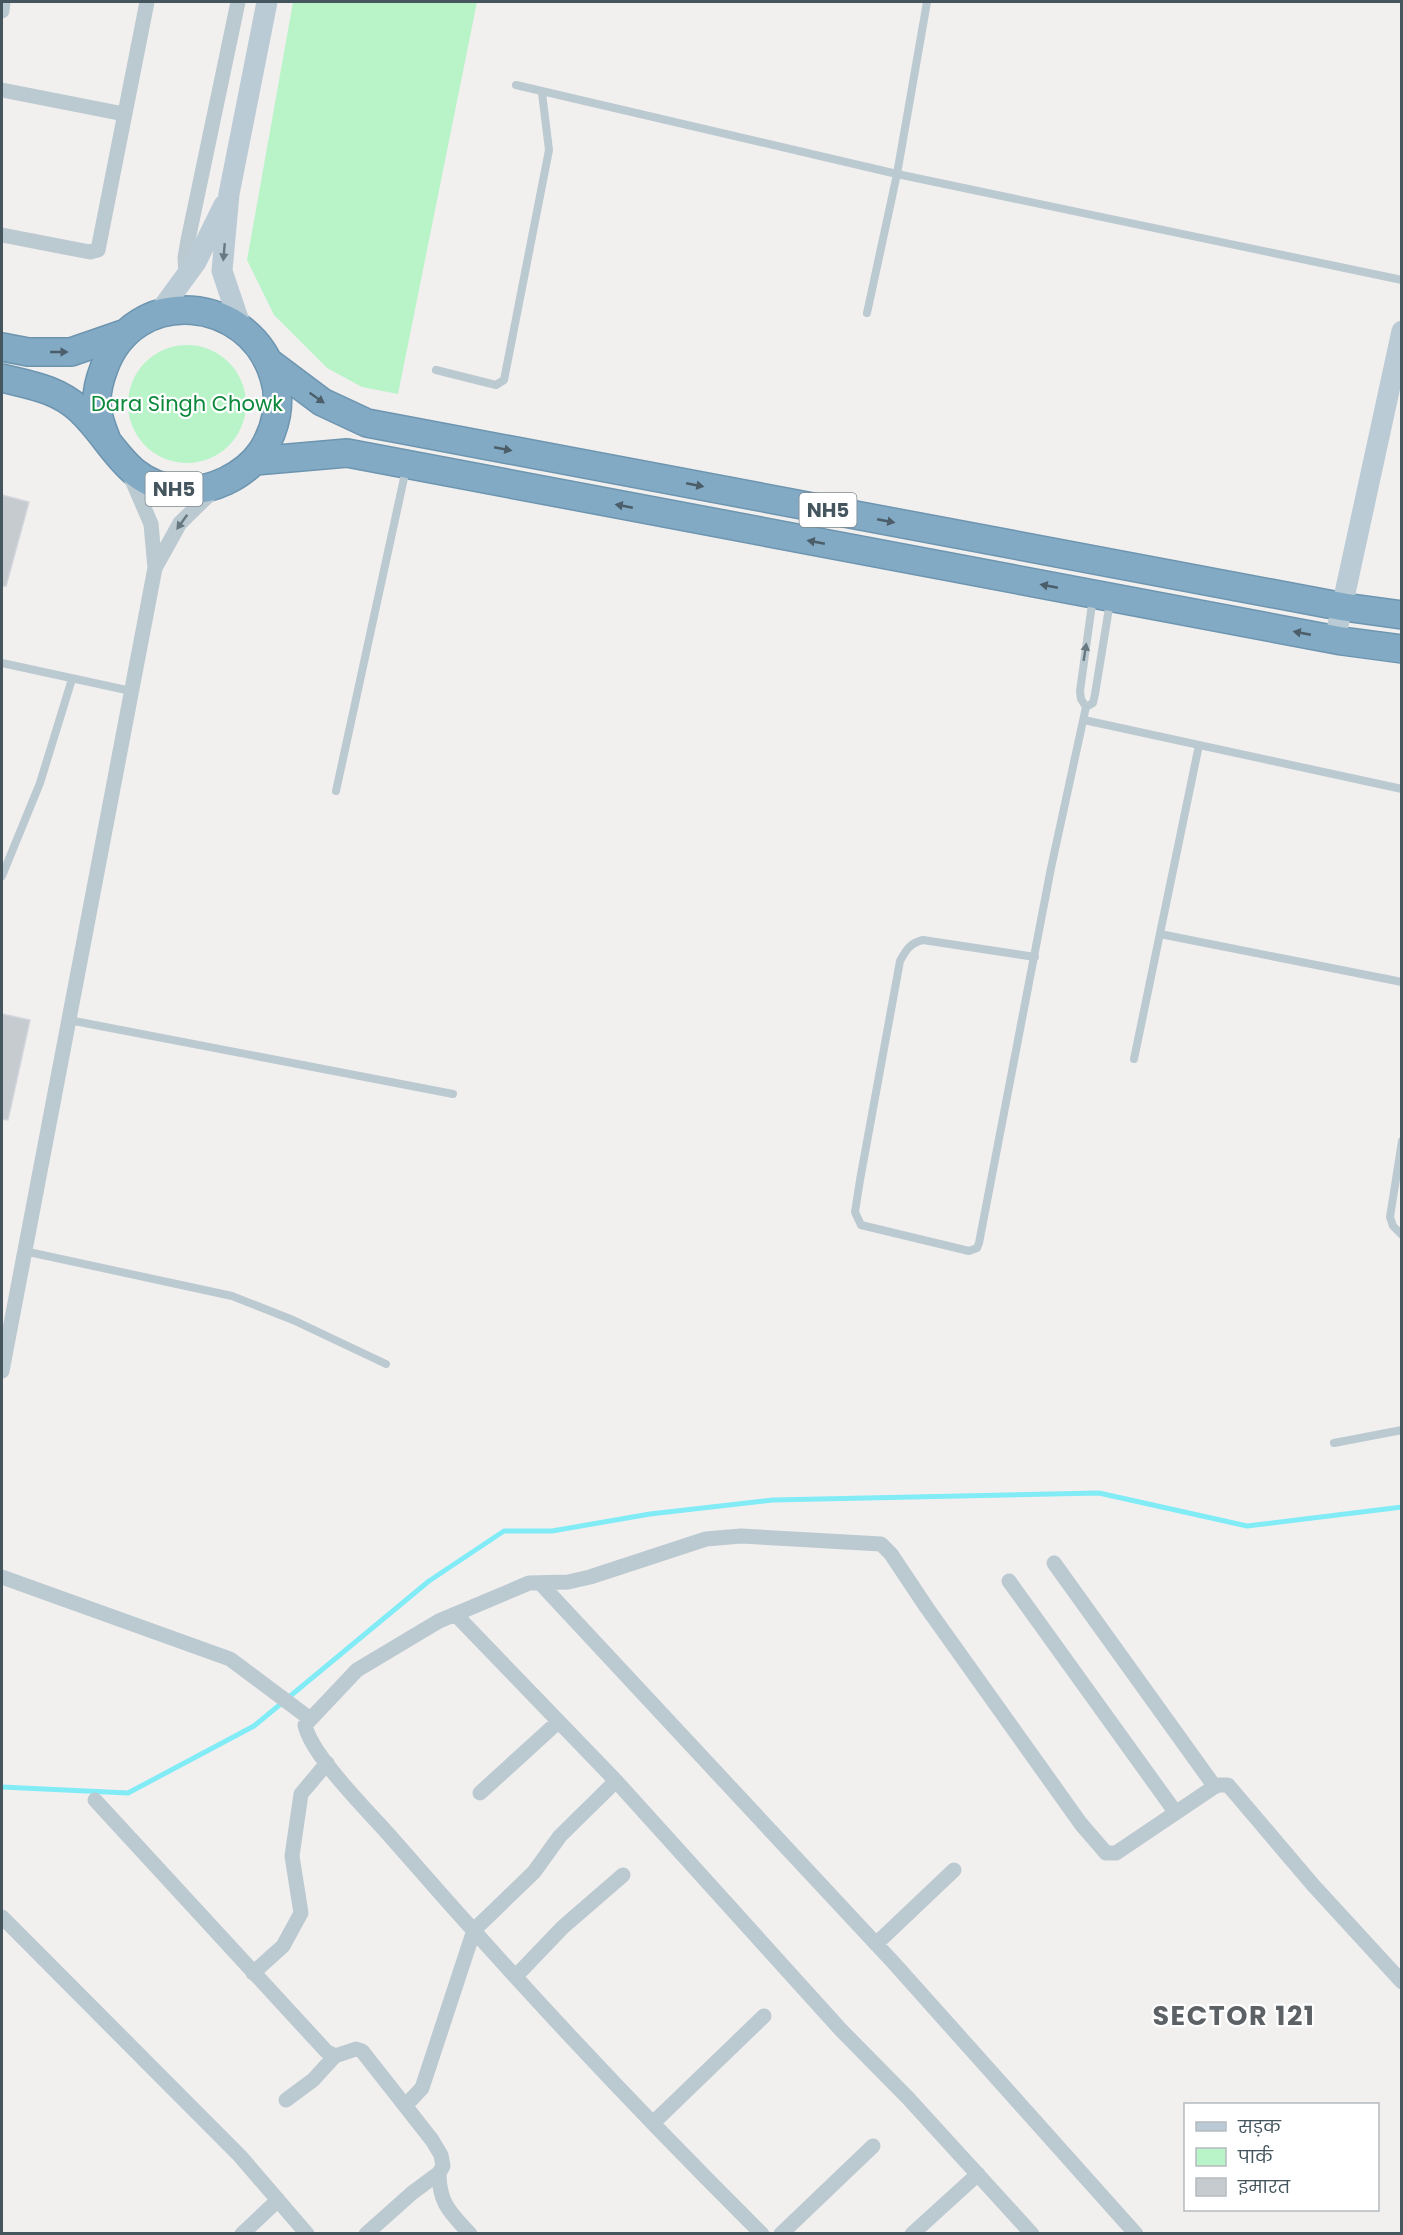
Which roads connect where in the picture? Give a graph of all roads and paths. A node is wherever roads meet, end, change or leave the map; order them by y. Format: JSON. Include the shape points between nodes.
{"nodes":[{"id":1,"x":3,"y":2,"type":"edge"},
{"id":2,"x":147,"y":2,"type":"edge"},
{"id":3,"x":238,"y":2,"type":"edge"},
{"id":4,"x":267,"y":2,"type":"edge"},
{"id":5,"x":927,"y":2,"type":"edge"},
{"id":6,"x":2,"y":11,"type":"edge"},
{"id":7,"x":516,"y":85,"type":"dead end"},
{"id":8,"x":2,"y":90,"type":"edge"},
{"id":9,"x":542,"y":93,"type":"junction"},
{"id":10,"x":124,"y":114,"type":"junction"},
{"id":11,"x":897,"y":174,"type":"junction"},
{"id":12,"x":230,"y":194,"type":"junction"},
{"id":13,"x":2,"y":236,"type":"edge"},
{"id":14,"x":186,"y":274,"type":"junction"},
{"id":15,"x":1401,"y":280,"type":"edge"},
{"id":16,"x":867,"y":313,"type":"dead end"},
{"id":17,"x":158,"y":314,"type":"junction"},
{"id":18,"x":241,"y":327,"type":"junction"},
{"id":19,"x":1401,"y":331,"type":"edge"},
{"id":20,"x":126,"y":333,"type":"junction"},
{"id":21,"x":2,"y":347,"type":"edge"},
{"id":22,"x":270,"y":363,"type":"junction"},
{"id":23,"x":436,"y":370,"type":"dead end"},
{"id":24,"x":2,"y":378,"type":"edge"},
{"id":25,"x":106,"y":438,"type":"junction"},
{"id":26,"x":255,"y":461,"type":"junction"},
{"id":27,"x":407,"y":465,"type":"junction"},
{"id":28,"x":126,"y":466,"type":"junction"},
{"id":29,"x":221,"y":484,"type":"junction"},
{"id":30,"x":155,"y":568,"type":"junction"},
{"id":31,"x":1102,"y":596,"type":"junction"},
{"id":32,"x":1344,"y":607,"type":"junction"},
{"id":33,"x":1401,"y":615,"type":"edge"},
{"id":34,"x":1335,"y":639,"type":"junction"},
{"id":35,"x":1401,"y":649,"type":"edge"},
{"id":36,"x":2,"y":663,"type":"edge"},
{"id":37,"x":72,"y":679,"type":"junction"},
{"id":38,"x":131,"y":691,"type":"junction"},
{"id":39,"x":1086,"y":707,"type":"junction"},
{"id":40,"x":1084,"y":720,"type":"junction"},
{"id":41,"x":1199,"y":745,"type":"junction"},
{"id":42,"x":1401,"y":789,"type":"edge"},
{"id":43,"x":336,"y":791,"type":"dead end"},
{"id":44,"x":2,"y":876,"type":"edge"},
{"id":45,"x":1160,"y":934,"type":"junction"},
{"id":46,"x":1035,"y":957,"type":"junction"},
{"id":47,"x":1401,"y":982,"type":"edge"},
{"id":48,"x":69,"y":1020,"type":"junction"},
{"id":49,"x":1134,"y":1059,"type":"dead end"},
{"id":50,"x":453,"y":1094,"type":"dead end"},
{"id":51,"x":1401,"y":1142,"type":"edge"},
{"id":52,"x":1401,"y":1235,"type":"edge"},
{"id":53,"x":24,"y":1251,"type":"junction"},
{"id":54,"x":3,"y":1353,"type":"edge"},
{"id":55,"x":386,"y":1364,"type":"dead end"},
{"id":56,"x":2,"y":1371,"type":"edge"},
{"id":57,"x":1401,"y":1430,"type":"edge"},
{"id":58,"x":1334,"y":1443,"type":"dead end"},
{"id":59,"x":1054,"y":1563,"type":"dead end"},
{"id":60,"x":2,"y":1577,"type":"edge"},
{"id":61,"x":1009,"y":1581,"type":"dead end"},
{"id":62,"x":540,"y":1583,"type":"junction"},
{"id":63,"x":455,"y":1614,"type":"junction"},
{"id":64,"x":309,"y":1719,"type":"junction"},
{"id":65,"x":558,"y":1722,"type":"junction"},
{"id":66,"x":327,"y":1763,"type":"junction"},
{"id":67,"x":616,"y":1780,"type":"junction"},
{"id":68,"x":1215,"y":1787,"type":"junction"},
{"id":69,"x":480,"y":1793,"type":"dead end"},
{"id":70,"x":95,"y":1800,"type":"dead end"},
{"id":71,"x":1176,"y":1813,"type":"junction"},
{"id":72,"x":954,"y":1870,"type":"dead end"},
{"id":73,"x":622,"y":1875,"type":"dead end"},
{"id":74,"x":2,"y":1917,"type":"edge"},
{"id":75,"x":474,"y":1930,"type":"junction"},
{"id":76,"x":876,"y":1944,"type":"junction"},
{"id":77,"x":253,"y":1973,"type":"junction"},
{"id":78,"x":516,"y":1976,"type":"junction"},
{"id":79,"x":1400,"y":1977,"type":"edge"},
{"id":80,"x":764,"y":2016,"type":"dead end"},
{"id":81,"x":335,"y":2056,"type":"junction"},
{"id":82,"x":286,"y":2100,"type":"dead end"},
{"id":83,"x":405,"y":2106,"type":"junction"},
{"id":84,"x":653,"y":2123,"type":"junction"},
{"id":85,"x":873,"y":2146,"type":"dead end"},
{"id":86,"x":440,"y":2173,"type":"junction"},
{"id":87,"x":978,"y":2174,"type":"junction"},
{"id":88,"x":278,"y":2200,"type":"junction"},
{"id":89,"x":242,"y":2234,"type":"edge"},
{"id":90,"x":307,"y":2234,"type":"edge"},
{"id":91,"x":366,"y":2234,"type":"edge"},
{"id":92,"x":470,"y":2234,"type":"edge"},
{"id":93,"x":762,"y":2234,"type":"edge"},
{"id":94,"x":781,"y":2234,"type":"edge"},
{"id":95,"x":912,"y":2234,"type":"edge"},
{"id":96,"x":1032,"y":2234,"type":"edge"},
{"id":97,"x":1136,"y":2234,"type":"edge"}],
"edges":[{"from":1,"to":6,"type":"street"},
{"from":2,"to":10,"type":"street"},
{"from":3,"to":14,"type":"street","via":[[188,240]]},
{"from":4,"to":12,"type":"main road"},
{"from":5,"to":11,"type":"lane"},
{"from":7,"to":9,"type":"lane"},
{"from":8,"to":10,"type":"street"},
{"from":9,"to":11,"type":"lane"},
{"from":9,"to":23,"type":"lane","via":[[549,150],[504,380],[496,385]]},
{"from":10,"to":13,"type":"street","via":[[98,250],[90,252]]},
{"from":11,"to":15,"type":"lane"},
{"from":11,"to":16,"type":"lane"},
{"from":12,"to":14,"type":"main road"},
{"from":12,"to":18,"type":"main road","one_way":true,"via":[[222,271]]},
{"from":14,"to":17,"type":"main road"},
{"from":17,"to":18,"type":"highway","number":"NH5","via":[[186,309],[215,313]]},
{"from":17,"to":20,"type":"highway","number":"NH5"},
{"from":18,"to":22,"type":"highway","number":"NH5"},
{"from":19,"to":32,"type":"main road"},
{"from":21,"to":20,"type":"highway","number":"NH5","one_way":true,"via":[[28,352],[71,352]]},
{"from":20,"to":25,"type":"highway","number":"NH5","via":[[108,355],[98,382],[98,411]]},
{"from":22,"to":26,"type":"highway","number":"NH5","via":[[278,388],[277,414],[269,439]]},
{"from":22,"to":32,"type":"highway","number":"NH5","one_way":true,"via":[[322,402],[367,423]]},
{"from":24,"to":25,"type":"highway","number":"NH5","via":[[49,389],[79,409]]},
{"from":25,"to":28,"type":"highway","number":"NH5"},
{"from":26,"to":27,"type":"highway","number":"NH5","via":[[347,453]]},
{"from":26,"to":29,"type":"highway","number":"NH5"},
{"from":31,"to":27,"type":"highway","number":"NH5","one_way":true},
{"from":27,"to":43,"type":"lane"},
{"from":28,"to":29,"type":"highway","number":"NH5","via":[[142,478],[181,490]]},
{"from":28,"to":30,"type":"street","via":[[149,518]]},
{"from":29,"to":30,"type":"street","one_way":true,"via":[[180,523]]},
{"from":30,"to":38,"type":"street"},
{"from":34,"to":31,"type":"highway","number":"NH5","one_way":true},
{"from":39,"to":31,"type":"lane","one_way":true,"via":[[1080,692]]},
{"from":31,"to":39,"type":"lane","via":[[1095,694],[1093,703]]},
{"from":32,"to":33,"type":"highway","number":"NH5"},
{"from":32,"to":34,"type":"main road"},
{"from":34,"to":35,"type":"highway","number":"NH5"},
{"from":36,"to":37,"type":"lane"},
{"from":37,"to":38,"type":"lane"},
{"from":37,"to":44,"type":"lane","via":[[40,783]]},
{"from":38,"to":48,"type":"street"},
{"from":39,"to":40,"type":"lane"},
{"from":40,"to":41,"type":"lane"},
{"from":40,"to":46,"type":"lane"},
{"from":41,"to":42,"type":"lane"},
{"from":41,"to":45,"type":"lane"},
{"from":45,"to":47,"type":"lane"},
{"from":45,"to":49,"type":"lane"},
{"from":46,"to":46,"type":"lane","via":[[977,1248],[969,1251],[861,1225],[855,1212],[860,1180],[900,961],[906,950],[913,942],[923,940]]},
{"from":48,"to":50,"type":"lane"},
{"from":48,"to":53,"type":"street"},
{"from":51,"to":52,"type":"lane","via":[[1390,1217]]},
{"from":53,"to":54,"type":"street"},
{"from":53,"to":55,"type":"lane","via":[[232,1296]]},
{"from":54,"to":56,"type":"street"},
{"from":57,"to":58,"type":"lane"},
{"from":59,"to":68,"type":"street"},
{"from":60,"to":64,"type":"street","via":[[230,1659]]},
{"from":61,"to":71,"type":"street"},
{"from":62,"to":63,"type":"street","via":[[529,1583]]},
{"from":62,"to":71,"type":"street","via":[[590,1577],[706,1539],[741,1536],[881,1544],[1106,1853],[1116,1853]]},
{"from":62,"to":76,"type":"street"},
{"from":63,"to":64,"type":"street","via":[[357,1670]]},
{"from":63,"to":65,"type":"street"},
{"from":64,"to":66,"type":"street","via":[[306,1730]]},
{"from":65,"to":67,"type":"street"},
{"from":65,"to":69,"type":"street"},
{"from":66,"to":75,"type":"street"},
{"from":66,"to":77,"type":"street","via":[[301,1794],[292,1856],[301,1913],[283,1946]]},
{"from":67,"to":75,"type":"street","via":[[560,1836],[534,1872]]},
{"from":67,"to":87,"type":"street","via":[[841,2030]]},
{"from":68,"to":71,"type":"street"},
{"from":68,"to":79,"type":"street","via":[[1222,1784],[1233,1790],[1313,1885]]},
{"from":70,"to":77,"type":"street"},
{"from":72,"to":76,"type":"street"},
{"from":73,"to":78,"type":"street","via":[[563,1927]]},
{"from":74,"to":88,"type":"street","via":[[240,2156]]},
{"from":75,"to":78,"type":"street"},
{"from":75,"to":83,"type":"street","via":[[422,2088]]},
{"from":76,"to":97,"type":"street"},
{"from":77,"to":81,"type":"street"},
{"from":78,"to":84,"type":"street"},
{"from":80,"to":84,"type":"street"},
{"from":81,"to":82,"type":"street","via":[[313,2080]]},
{"from":81,"to":83,"type":"street","via":[[356,2049],[362,2051]]},
{"from":83,"to":86,"type":"street","via":[[441,2155]]},
{"from":84,"to":93,"type":"street"},
{"from":85,"to":94,"type":"street"},
{"from":86,"to":91,"type":"street"},
{"from":86,"to":92,"type":"street","via":[[441,2199]]},
{"from":87,"to":95,"type":"street"},
{"from":87,"to":96,"type":"street"},
{"from":88,"to":89,"type":"street"},
{"from":88,"to":90,"type":"street"}]}
